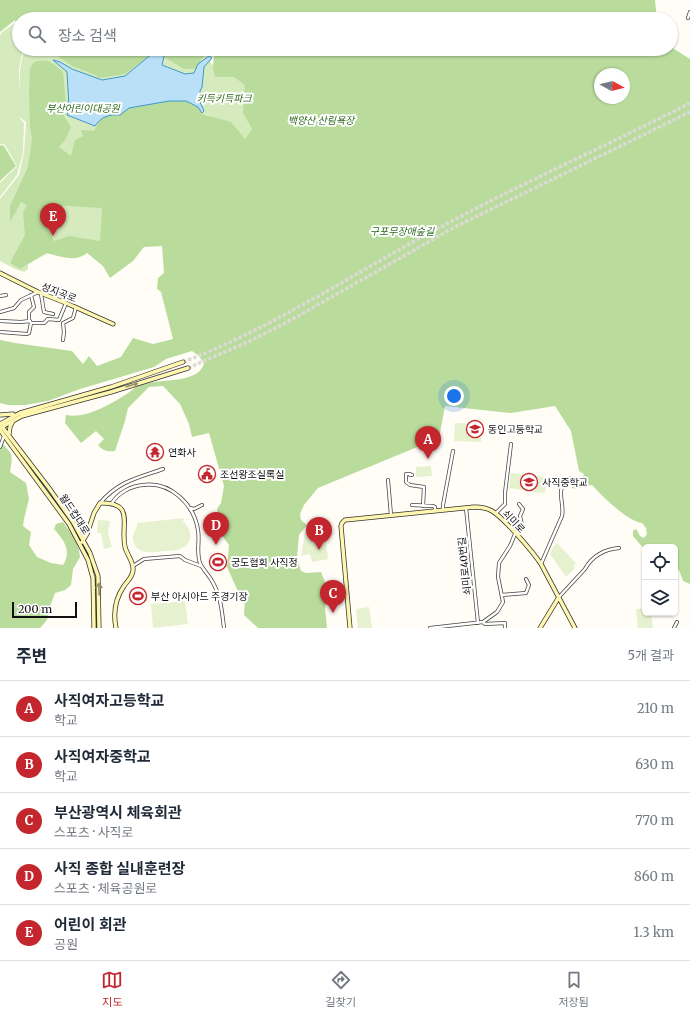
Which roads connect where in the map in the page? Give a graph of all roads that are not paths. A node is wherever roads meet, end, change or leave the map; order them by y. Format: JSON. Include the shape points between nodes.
{"nodes":[{"id":1,"x":690,"y":12,"type":"edge"},
{"id":2,"x":688,"y":18,"type":"dead end"},
{"id":3,"x":0,"y":273,"type":"edge"},
{"id":4,"x":39,"y":293,"type":"junction"},
{"id":5,"x":6,"y":295,"type":"dead end"},
{"id":6,"x":31,"y":295,"type":"junction"},
{"id":7,"x":0,"y":296,"type":"edge"},
{"id":8,"x":66,"y":303,"type":"junction"},
{"id":9,"x":76,"y":307,"type":"junction"},
{"id":10,"x":0,"y":312,"type":"edge"},
{"id":11,"x":53,"y":314,"type":"dead end"},
{"id":12,"x":0,"y":321,"type":"edge"},
{"id":13,"x":30,"y":322,"type":"junction"},
{"id":14,"x":113,"y":324,"type":"dead end"},
{"id":15,"x":0,"y":332,"type":"edge"},
{"id":16,"x":62,"y":340,"type":"dead end"},
{"id":17,"x":183,"y":362,"type":"tunnel mouth"},
{"id":18,"x":188,"y":368,"type":"tunnel mouth"},
{"id":19,"x":20,"y":413,"type":"junction"},
{"id":20,"x":0,"y":415,"type":"edge"},
{"id":21,"x":16,"y":419,"type":"junction"},
{"id":22,"x":0,"y":427,"type":"edge"},
{"id":23,"x":9,"y":435,"type":"junction"},
{"id":24,"x":4,"y":436,"type":"junction"},
{"id":25,"x":510,"y":444,"type":"dead end"},
{"id":26,"x":0,"y":447,"type":"edge"},
{"id":27,"x":452,"y":451,"type":"dead end"},
{"id":28,"x":163,"y":469,"type":"dead end"},
{"id":29,"x":412,"y":475,"type":"dead end"},
{"id":30,"x":569,"y":478,"type":"dead end"},
{"id":31,"x":388,"y":480,"type":"dead end"},
{"id":32,"x":100,"y":503,"type":"junction"},
{"id":33,"x":112,"y":503,"type":"junction"},
{"id":34,"x":519,"y":504,"type":"dead end"},
{"id":35,"x":202,"y":505,"type":"dead end"},
{"id":36,"x":412,"y":505,"type":"dead end"},
{"id":37,"x":423,"y":506,"type":"junction"},
{"id":38,"x":466,"y":507,"type":"junction"},
{"id":39,"x":189,"y":508,"type":"junction"},
{"id":40,"x":435,"y":510,"type":"junction"},
{"id":41,"x":443,"y":510,"type":"junction"},
{"id":42,"x":496,"y":513,"type":"junction"},
{"id":43,"x":391,"y":515,"type":"junction"},
{"id":44,"x":515,"y":534,"type":"junction"},
{"id":45,"x":83,"y":541,"type":"junction"},
{"id":46,"x":79,"y":544,"type":"junction"},
{"id":47,"x":619,"y":548,"type":"dead end"},
{"id":48,"x":541,"y":564,"type":"junction"},
{"id":49,"x":133,"y":566,"type":"junction"},
{"id":50,"x":202,"y":566,"type":"junction"},
{"id":51,"x":526,"y":579,"type":"dead end"},
{"id":52,"x":502,"y":595,"type":"junction"},
{"id":53,"x":559,"y":597,"type":"junction"},
{"id":54,"x":678,"y":622,"type":"dead end"},
{"id":55,"x":478,"y":623,"type":"junction"},
{"id":56,"x":484,"y":623,"type":"junction"},
{"id":57,"x":440,"y":627,"type":"edge"},
{"id":58,"x":94,"y":628,"type":"edge"},
{"id":59,"x":99,"y":628,"type":"edge"},
{"id":60,"x":116,"y":628,"type":"edge"},
{"id":61,"x":224,"y":628,"type":"edge"},
{"id":62,"x":350,"y":628,"type":"edge"},
{"id":63,"x":430,"y":628,"type":"edge"},
{"id":64,"x":484,"y":628,"type":"edge"},
{"id":65,"x":506,"y":628,"type":"edge"},
{"id":66,"x":540,"y":628,"type":"edge"},
{"id":67,"x":575,"y":628,"type":"edge"},
{"id":68,"x":674,"y":628,"type":"edge"}],
"edges":[{"from":1,"to":2,"type":"street"},
{"from":3,"to":4,"type":"main road","name":"성지곡로"},
{"from":4,"to":6,"type":"street"},
{"from":4,"to":8,"type":"main road","name":"성지곡로"},
{"from":4,"to":11,"type":"street","via":[[44,312]]},
{"from":5,"to":7,"type":"street"},
{"from":6,"to":10,"type":"street","via":[[21,300],[14,308]]},
{"from":6,"to":13,"type":"street","via":[[34,307],[29,312]]},
{"from":8,"to":9,"type":"main road","name":"성지곡로"},
{"from":8,"to":13,"type":"street","via":[[59,320]]},
{"from":9,"to":14,"type":"main road","name":"성지곡로"},
{"from":9,"to":16,"type":"street","via":[[73,318],[63,323]]},
{"from":12,"to":13,"type":"street"},
{"from":13,"to":15,"type":"street","via":[[27,334]]},
{"from":17,"to":19,"type":"main road","via":[[111,387]]},
{"from":21,"to":18,"type":"main road","one_way":true},
{"from":19,"to":20,"type":"main road"},
{"from":19,"to":22,"type":"main road"},
{"from":21,"to":22,"type":"main road"},
{"from":21,"to":23,"type":"main road","via":[[10,427]]},
{"from":22,"to":23,"type":"main road","name":"월드컵대로"},
{"from":22,"to":24,"type":"main road","name":"월드컵대로"},
{"from":23,"to":45,"type":"main road","name":"월드컵대로","via":[[49,488]]},
{"from":24,"to":26,"type":"street"},
{"from":24,"to":46,"type":"main road","name":"월드컵대로","via":[[69,524]]},
{"from":25,"to":42,"type":"street","via":[[505,504]]},
{"from":27,"to":41,"type":"street"},
{"from":28,"to":32,"type":"street","via":[[124,483],[112,490]]},
{"from":29,"to":37,"type":"street","via":[[406,474],[405,479],[408,484],[424,487]]},
{"from":30,"to":48,"type":"street","via":[[565,481],[560,495],[562,516]]},
{"from":31,"to":43,"type":"street"},
{"from":32,"to":33,"type":"main road"},
{"from":32,"to":45,"type":"main road"},
{"from":33,"to":39,"type":"street","via":[[127,490],[152,484],[173,491]]},
{"from":33,"to":49,"type":"main road","via":[[124,514],[124,542]]},
{"from":34,"to":44,"type":"street","via":[[523,509],[520,516],[522,525]]},
{"from":35,"to":39,"type":"street","via":[[194,509]]},
{"from":36,"to":37,"type":"street"},
{"from":37,"to":40,"type":"street","via":[[433,506]]},
{"from":38,"to":41,"type":"main road","name":"쇠미로"},
{"from":38,"to":42,"type":"main road","name":"쇠미로","via":[[485,508]]},
{"from":38,"to":55,"type":"street","name":"쇠미로40번길"},
{"from":39,"to":50,"type":"street","via":[[198,528],[197,550]]},
{"from":40,"to":41,"type":"main road","name":"쇠미로"},
{"from":40,"to":43,"type":"main road","name":"쇠미로"},
{"from":42,"to":44,"type":"main road","name":"쇠미로"},
{"from":43,"to":62,"type":"main road","name":"쇠미로","via":[[342,522]]},
{"from":44,"to":48,"type":"main road","name":"쇠미로"},
{"from":44,"to":52,"type":"street","via":[[499,563],[498,578]]},
{"from":45,"to":46,"type":"main road"},
{"from":59,"to":45,"type":"main road","name":"월드컵대로","one_way":true,"via":[[98,576]]},
{"from":46,"to":58,"type":"main road","name":"월드컵대로","via":[[90,565],[93,578]]},
{"from":47,"to":53,"type":"street","via":[[605,550],[597,556]]},
{"from":48,"to":53,"type":"main road","name":"쇠미로"},
{"from":49,"to":50,"type":"street","via":[[144,559],[180,556]]},
{"from":49,"to":60,"type":"main road","via":[[131,576],[118,598]]},
{"from":50,"to":61,"type":"street","via":[[220,597]]},
{"from":51,"to":52,"type":"street","via":[[529,585],[526,593]]},
{"from":52,"to":56,"type":"street","via":[[501,607]]},
{"from":53,"to":66,"type":"main road"},
{"from":53,"to":67,"type":"main road","name":"쇠미로"},
{"from":54,"to":68,"type":"street"},
{"from":55,"to":56,"type":"street"},
{"from":55,"to":57,"type":"street"},
{"from":56,"to":64,"type":"street"},
{"from":56,"to":65,"type":"street","via":[[505,623]]},
{"from":57,"to":63,"type":"street"}]}
